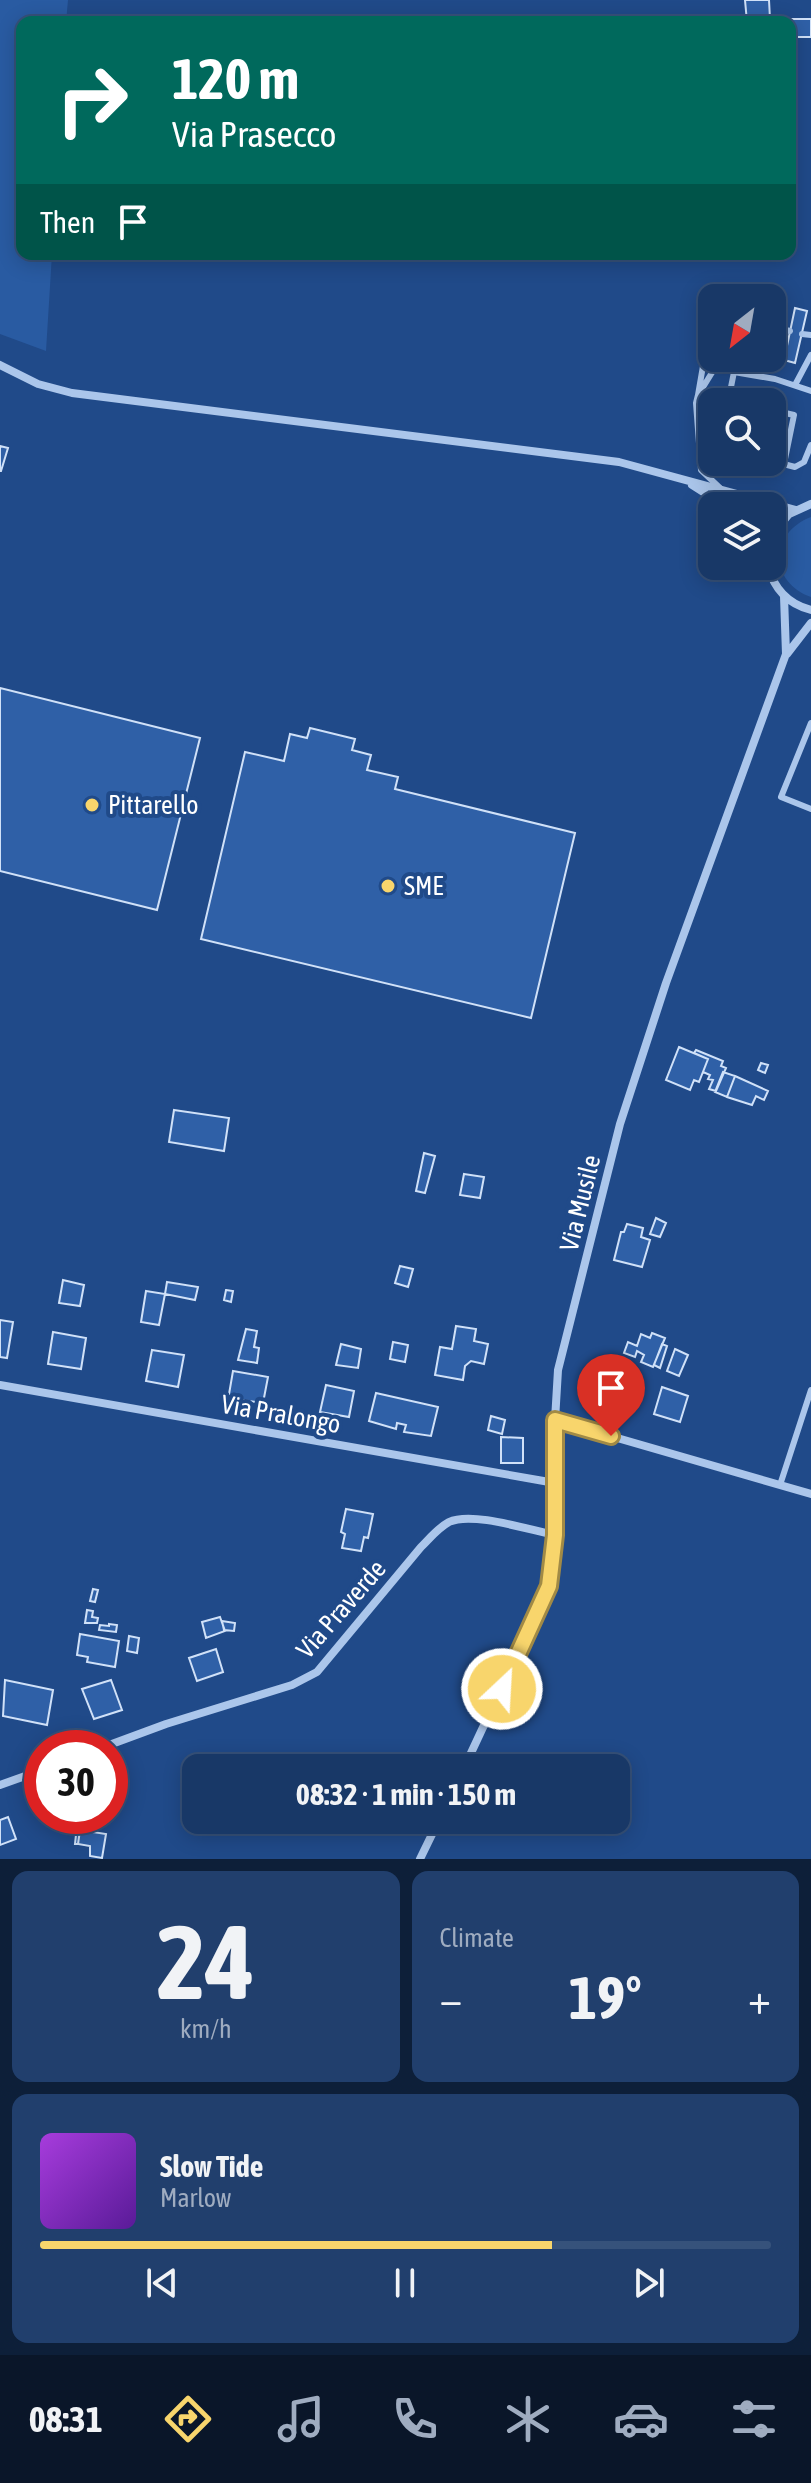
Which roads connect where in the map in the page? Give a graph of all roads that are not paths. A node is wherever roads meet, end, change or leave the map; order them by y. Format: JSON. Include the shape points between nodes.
{"nodes":[{"id":1,"x":786,"y":330,"type":"edge"},
{"id":2,"x":790,"y":331,"type":"dead end"},
{"id":3,"x":811,"y":355,"type":"edge"},
{"id":4,"x":0,"y":365,"type":"edge"},
{"id":5,"x":734,"y":372,"type":"joint"},
{"id":6,"x":795,"y":385,"type":"junction"},
{"id":7,"x":732,"y":388,"type":"edge"},
{"id":8,"x":811,"y":391,"type":"edge"},
{"id":9,"x":698,"y":395,"type":"edge"},
{"id":10,"x":786,"y":413,"type":"edge"},
{"id":11,"x":698,"y":430,"type":"edge"},
{"id":12,"x":811,"y":445,"type":"edge"},
{"id":13,"x":786,"y":454,"type":"edge"},
{"id":14,"x":786,"y":465,"type":"edge"},
{"id":15,"x":706,"y":476,"type":"edge"},
{"id":16,"x":688,"y":482,"type":"junction"},
{"id":17,"x":722,"y":490,"type":"junction"},
{"id":18,"x":703,"y":492,"type":"edge"},
{"id":19,"x":811,"y":504,"type":"edge"},
{"id":20,"x":796,"y":510,"type":"junction"},
{"id":21,"x":786,"y":517,"type":"edge"},
{"id":22,"x":773,"y":580,"type":"edge"},
{"id":23,"x":784,"y":596,"type":"junction"},
{"id":24,"x":811,"y":610,"type":"edge"},
{"id":25,"x":811,"y":623,"type":"edge"},
{"id":26,"x":786,"y":654,"type":"junction"},
{"id":27,"x":811,"y":723,"type":"edge"},
{"id":28,"x":811,"y":809,"type":"edge"},
{"id":29,"x":0,"y":1385,"type":"edge"},
{"id":30,"x":811,"y":1390,"type":"edge"},
{"id":31,"x":555,"y":1420,"type":"junction"},
{"id":32,"x":555,"y":1483,"type":"junction"},
{"id":33,"x":780,"y":1485,"type":"junction"},
{"id":34,"x":811,"y":1494,"type":"edge"},
{"id":35,"x":555,"y":1535,"type":"junction"},
{"id":36,"x":128,"y":1738,"type":"edge"},
{"id":37,"x":471,"y":1754,"type":"edge"},
{"id":38,"x":24,"y":1776,"type":"edge"},
{"id":39,"x":0,"y":1785,"type":"edge"},
{"id":40,"x":432,"y":1834,"type":"edge"},
{"id":41,"x":420,"y":1859,"type":"edge"}],
"edges":[{"from":1,"to":2,"type":"lane"},
{"from":3,"to":6,"type":"lane"},
{"from":4,"to":16,"type":"street","via":[[72,393],[598,459]]},
{"from":5,"to":6,"type":"lane"},
{"from":5,"to":7,"type":"lane"},
{"from":6,"to":8,"type":"lane"},
{"from":9,"to":11,"type":"lane"},
{"from":10,"to":13,"type":"lane","via":[[794,415]]},
{"from":12,"to":14,"type":"lane","via":[[804,462]]},
{"from":15,"to":17,"type":"lane"},
{"from":16,"to":17,"type":"street"},
{"from":16,"to":18,"type":"street"},
{"from":17,"to":20,"type":"street"},
{"from":19,"to":20,"type":"street"},
{"from":20,"to":21,"type":"street"},
{"from":22,"to":23,"type":"street"},
{"from":23,"to":24,"type":"street"},
{"from":23,"to":26,"type":"street"},
{"from":25,"to":26,"type":"street"},
{"from":26,"to":31,"type":"street","name":"Via Musile","via":[[620,1124],[558,1370]]},
{"from":27,"to":28,"type":"lane","via":[[781,797]]},
{"from":29,"to":32,"type":"street","name":"Via Pralongo"},
{"from":30,"to":33,"type":"lane"},
{"from":31,"to":32,"type":"street","name":"Via Musile"},
{"from":31,"to":33,"type":"street"},
{"from":32,"to":35,"type":"street","name":"Via Musile"},
{"from":33,"to":34,"type":"street"},
{"from":35,"to":36,"type":"street","name":"Via Praverde","via":[[475,1519],[453,1520],[421,1547],[317,1672],[292,1685]]},
{"from":35,"to":37,"type":"street","name":"Via Musile","via":[[549,1586]]},
{"from":38,"to":39,"type":"street"},
{"from":40,"to":41,"type":"street"}]}
